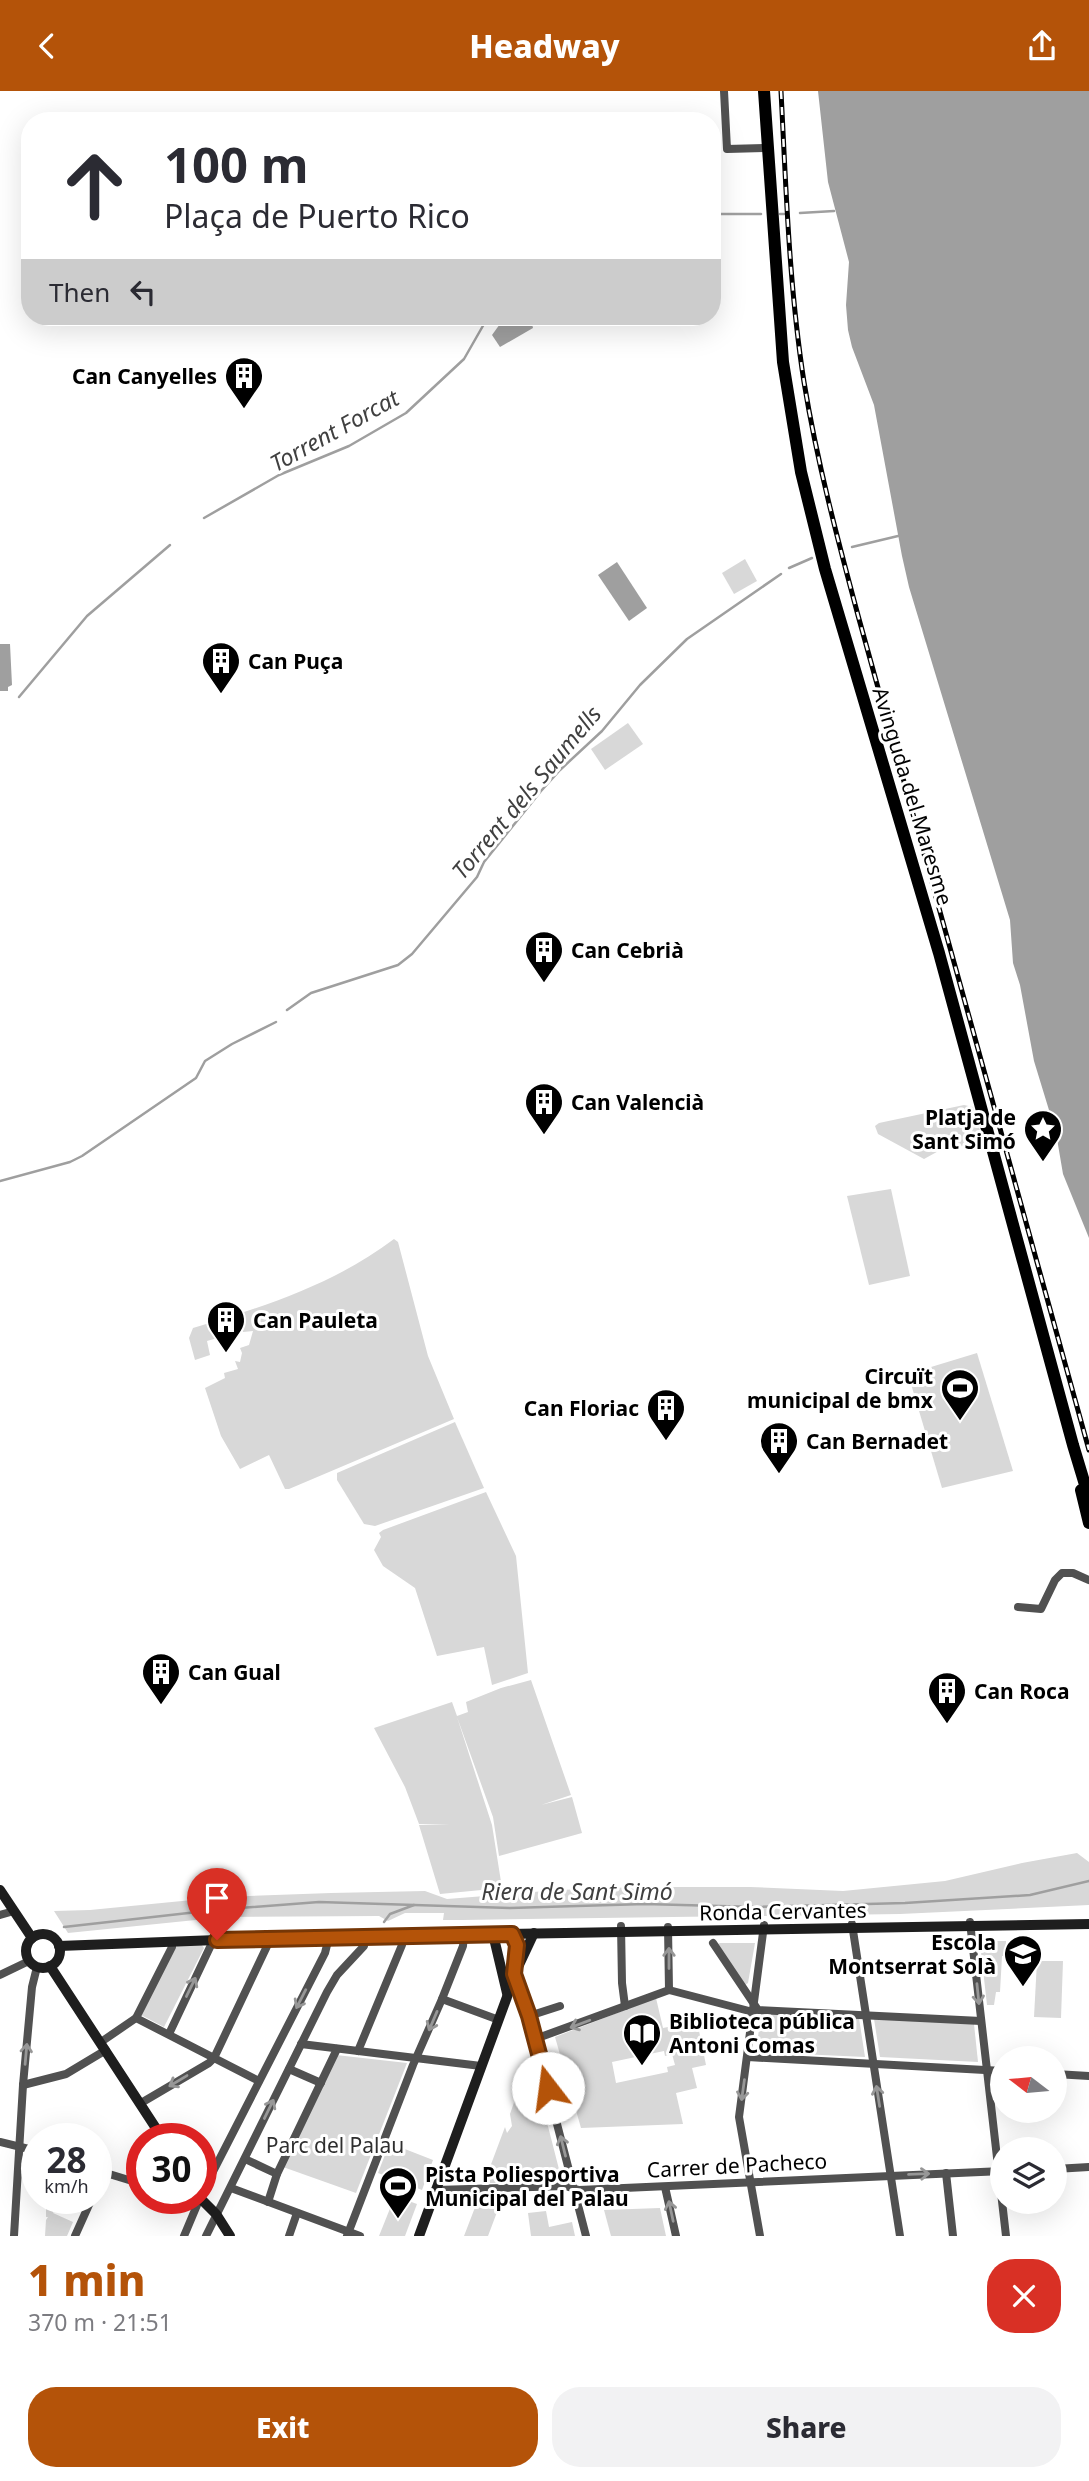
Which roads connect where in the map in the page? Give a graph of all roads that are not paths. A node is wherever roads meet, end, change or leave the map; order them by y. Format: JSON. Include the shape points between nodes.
{"nodes":[{"id":1,"x":724,"y":91,"type":"edge"},
{"id":2,"x":764,"y":91,"type":"edge"},
{"id":3,"x":768,"y":148,"type":"junction"},
{"id":4,"x":1073,"y":1445,"type":"junction"},
{"id":5,"x":1089,"y":1498,"type":"edge"},
{"id":6,"x":1089,"y":1523,"type":"edge"},
{"id":7,"x":1089,"y":1580,"type":"edge"},
{"id":8,"x":1018,"y":1607,"type":"dead end"},
{"id":9,"x":0,"y":1890,"type":"edge"},
{"id":10,"x":14,"y":1911,"type":"junction"},
{"id":11,"x":0,"y":1915,"type":"edge"},
{"id":12,"x":970,"y":1924,"type":"junction"},
{"id":13,"x":1089,"y":1924,"type":"edge"},
{"id":14,"x":852,"y":1926,"type":"junction"},
{"id":15,"x":764,"y":1928,"type":"junction"},
{"id":16,"x":668,"y":1929,"type":"junction"},
{"id":17,"x":621,"y":1930,"type":"junction"},
{"id":18,"x":534,"y":1933,"type":"junction"},
{"id":19,"x":464,"y":1934,"type":"junction"},
{"id":20,"x":493,"y":1934,"type":"junction"},
{"id":21,"x":512,"y":1934,"type":"junction"},
{"id":22,"x":402,"y":1935,"type":"junction"},
{"id":23,"x":329,"y":1937,"type":"junction"},
{"id":24,"x":366,"y":1937,"type":"junction"},
{"id":25,"x":32,"y":1938,"type":"junction"},
{"id":26,"x":269,"y":1938,"type":"junction"},
{"id":27,"x":211,"y":1941,"type":"junction"},
{"id":28,"x":172,"y":1942,"type":"junction"},
{"id":29,"x":713,"y":1943,"type":"dead end"},
{"id":30,"x":59,"y":1946,"type":"junction"},
{"id":31,"x":33,"y":1964,"type":"junction"},
{"id":32,"x":50,"y":1966,"type":"junction"},
{"id":33,"x":514,"y":1974,"type":"junction"},
{"id":34,"x":0,"y":1975,"type":"edge"},
{"id":35,"x":668,"y":1990,"type":"junction"},
{"id":36,"x":507,"y":1997,"type":"junction"},
{"id":37,"x":442,"y":2000,"type":"junction"},
{"id":38,"x":560,"y":2006,"type":"dead end"},
{"id":39,"x":625,"y":2006,"type":"junction"},
{"id":40,"x":754,"y":2008,"type":"junction"},
{"id":41,"x":529,"y":2016,"type":"junction"},
{"id":42,"x":866,"y":2016,"type":"junction"},
{"id":43,"x":136,"y":2018,"type":"junction"},
{"id":44,"x":499,"y":2020,"type":"junction"},
{"id":45,"x":981,"y":2021,"type":"junction"},
{"id":46,"x":169,"y":2034,"type":"junction"},
{"id":47,"x":535,"y":2039,"type":"junction"},
{"id":48,"x":301,"y":2044,"type":"junction"},
{"id":49,"x":104,"y":2046,"type":"junction"},
{"id":50,"x":337,"y":2049,"type":"junction"},
{"id":51,"x":358,"y":2051,"type":"junction"},
{"id":52,"x":748,"y":2057,"type":"junction"},
{"id":53,"x":214,"y":2058,"type":"junction"},
{"id":54,"x":417,"y":2059,"type":"junction"},
{"id":55,"x":873,"y":2064,"type":"junction"},
{"id":56,"x":481,"y":2066,"type":"junction"},
{"id":57,"x":289,"y":2069,"type":"junction"},
{"id":58,"x":986,"y":2070,"type":"junction"},
{"id":59,"x":990,"y":2070,"type":"edge"},
{"id":60,"x":1068,"y":2074,"type":"edge"},
{"id":61,"x":1089,"y":2075,"type":"edge"},
{"id":62,"x":259,"y":2081,"type":"junction"},
{"id":63,"x":321,"y":2083,"type":"junction"},
{"id":64,"x":23,"y":2085,"type":"junction"},
{"id":65,"x":141,"y":2103,"type":"junction"},
{"id":66,"x":153,"y":2123,"type":"edge"},
{"id":67,"x":995,"y":2137,"type":"edge"},
{"id":68,"x":0,"y":2142,"type":"edge"},
{"id":69,"x":18,"y":2146,"type":"junction"},
{"id":70,"x":21,"y":2147,"type":"edge"},
{"id":71,"x":245,"y":2159,"type":"junction"},
{"id":72,"x":217,"y":2164,"type":"edge"},
{"id":73,"x":1089,"y":2167,"type":"edge"},
{"id":74,"x":1067,"y":2168,"type":"edge"},
{"id":75,"x":990,"y":2171,"type":"edge"},
{"id":76,"x":946,"y":2173,"type":"junction"},
{"id":77,"x":277,"y":2174,"type":"junction"},
{"id":78,"x":890,"y":2175,"type":"junction"},
{"id":79,"x":750,"y":2182,"type":"junction"},
{"id":80,"x":666,"y":2187,"type":"junction"},
{"id":81,"x":231,"y":2188,"type":"junction"},
{"id":82,"x":573,"y":2188,"type":"junction"},
{"id":83,"x":436,"y":2190,"type":"junction"},
{"id":84,"x":268,"y":2202,"type":"junction"},
{"id":85,"x":217,"y":2212,"type":"edge"},
{"id":86,"x":297,"y":2213,"type":"junction"},
{"id":87,"x":85,"y":2214,"type":"edge"},
{"id":88,"x":193,"y":2214,"type":"edge"},
{"id":89,"x":216,"y":2214,"type":"joint"},
{"id":90,"x":1004,"y":2214,"type":"edge"},
{"id":91,"x":348,"y":2234,"type":"edge"},
{"id":92,"x":291,"y":2235,"type":"edge"},
{"id":93,"x":14,"y":2236,"type":"edge"},
{"id":94,"x":75,"y":2236,"type":"edge"},
{"id":95,"x":184,"y":2236,"type":"edge"},
{"id":96,"x":206,"y":2236,"type":"edge"},
{"id":97,"x":230,"y":2236,"type":"edge"},
{"id":98,"x":360,"y":2236,"type":"edge"},
{"id":99,"x":419,"y":2236,"type":"edge"},
{"id":100,"x":586,"y":2236,"type":"edge"},
{"id":101,"x":676,"y":2236,"type":"edge"},
{"id":102,"x":760,"y":2236,"type":"edge"},
{"id":103,"x":900,"y":2236,"type":"edge"},
{"id":104,"x":953,"y":2236,"type":"edge"},
{"id":105,"x":1006,"y":2236,"type":"edge"}],
"edges":[{"from":1,"to":3,"type":"street","via":[[727,149]]},
{"from":2,"to":3,"type":"main road","name":"Avinguda del Maresme"},
{"from":3,"to":4,"type":"main road","name":"Avinguda del Maresme","via":[[783,362],[810,510],[936,940]]},
{"from":4,"to":5,"type":"main road","name":"Avinguda del Maresme"},
{"from":4,"to":6,"type":"main road","name":"Avinguda del Maresme"},
{"from":7,"to":8,"type":"street","via":[[1062,1573],[1041,1609]]},
{"from":9,"to":10,"type":"street"},
{"from":10,"to":11,"type":"street"},
{"from":10,"to":25,"type":"street"},
{"from":12,"to":13,"type":"street","name":"Ronda Cervantes"},
{"from":12,"to":14,"type":"street","name":"Ronda Cervantes"},
{"from":12,"to":45,"type":"street","one_way":true},
{"from":14,"to":15,"type":"street","name":"Ronda Cervantes"},
{"from":14,"to":42,"type":"street"},
{"from":15,"to":16,"type":"street","name":"Ronda Cervantes"},
{"from":15,"to":40,"type":"street"},
{"from":16,"to":17,"type":"street","name":"Ronda Cervantes"},
{"from":35,"to":16,"type":"street","one_way":true},
{"from":17,"to":18,"type":"street","name":"Ronda Cervantes"},
{"from":17,"to":39,"type":"street"},
{"from":18,"to":21,"type":"street","name":"Ronda Cervantes"},
{"from":18,"to":33,"type":"street"},
{"from":19,"to":20,"type":"street","name":"Ronda Cervantes"},
{"from":19,"to":22,"type":"street","name":"Ronda Cervantes"},
{"from":19,"to":37,"type":"street"},
{"from":20,"to":21,"type":"street","name":"Ronda Cervantes"},
{"from":20,"to":36,"type":"street"},
{"from":21,"to":33,"type":"street","via":[[517,1945]]},
{"from":22,"to":24,"type":"street","name":"Ronda Cervantes"},
{"from":22,"to":51,"type":"street","via":[[402,1945]]},
{"from":23,"to":24,"type":"street","name":"Ronda Cervantes"},
{"from":23,"to":26,"type":"street","name":"Ronda Cervantes"},
{"from":23,"to":62,"type":"street","one_way":true},
{"from":24,"to":48,"type":"street","via":[[364,1946],[337,1975]]},
{"from":25,"to":30,"type":"street","via":[[49,1935]]},
{"from":25,"to":31,"type":"street","via":[[26,1950]]},
{"from":26,"to":27,"type":"street","name":"Ronda Cervantes"},
{"from":26,"to":53,"type":"street"},
{"from":27,"to":28,"type":"street","name":"Ronda Cervantes"},
{"from":46,"to":27,"type":"street","one_way":true},
{"from":28,"to":30,"type":"street","name":"Ronda Cervantes"},
{"from":28,"to":43,"type":"street"},
{"from":29,"to":40,"type":"street"},
{"from":30,"to":32,"type":"street","via":[[58,1958]]},
{"from":31,"to":32,"type":"street"},
{"from":31,"to":34,"type":"street"},
{"from":64,"to":31,"type":"street","one_way":true},
{"from":32,"to":49,"type":"street"},
{"from":33,"to":36,"type":"street"},
{"from":33,"to":41,"type":"street"},
{"from":35,"to":39,"type":"street"},
{"from":35,"to":40,"type":"street"},
{"from":36,"to":44,"type":"street"},
{"from":37,"to":44,"type":"street"},
{"from":37,"to":54,"type":"street","one_way":true},
{"from":38,"to":41,"type":"street"},
{"from":39,"to":47,"type":"street","one_way":true},
{"from":40,"to":42,"type":"street"},
{"from":40,"to":52,"type":"street"},
{"from":41,"to":47,"type":"street"},
{"from":42,"to":45,"type":"street"},
{"from":42,"to":55,"type":"street"},
{"from":43,"to":46,"type":"street"},
{"from":43,"to":49,"type":"street"},
{"from":44,"to":56,"type":"street"},
{"from":45,"to":58,"type":"street"},
{"from":46,"to":53,"type":"street"},
{"from":82,"to":47,"type":"street","one_way":true},
{"from":48,"to":50,"type":"street"},
{"from":48,"to":57,"type":"street"},
{"from":49,"to":64,"type":"street","via":[[66,2074]]},
{"from":49,"to":65,"type":"street"},
{"from":50,"to":51,"type":"street"},
{"from":50,"to":63,"type":"street"},
{"from":51,"to":54,"type":"street"},
{"from":52,"to":55,"type":"street"},
{"from":52,"to":79,"type":"street","one_way":true,"via":[[739,2117]]},
{"from":53,"to":62,"type":"street"},
{"from":53,"to":65,"type":"street","one_way":true},
{"from":54,"to":56,"type":"street"},
{"from":54,"to":91,"type":"street"},
{"from":55,"to":58,"type":"street"},
{"from":78,"to":55,"type":"street","one_way":true},
{"from":56,"to":83,"type":"street"},
{"from":57,"to":63,"type":"street"},
{"from":71,"to":57,"type":"street","one_way":true},
{"from":58,"to":59,"type":"street"},
{"from":58,"to":67,"type":"street"},
{"from":60,"to":61,"type":"street"},
{"from":62,"to":72,"type":"street"},
{"from":63,"to":77,"type":"street"},
{"from":64,"to":69,"type":"street"},
{"from":65,"to":66,"type":"street"},
{"from":68,"to":69,"type":"street"},
{"from":69,"to":70,"type":"street"},
{"from":69,"to":93,"type":"street"},
{"from":71,"to":77,"type":"street"},
{"from":71,"to":81,"type":"street"},
{"from":73,"to":74,"type":"street"},
{"from":75,"to":76,"type":"street","name":"Carrer de Pacheco"},
{"from":78,"to":76,"type":"street","name":"Carrer de Pacheco","one_way":true},
{"from":76,"to":104,"type":"street"},
{"from":77,"to":84,"type":"street"},
{"from":78,"to":79,"type":"street","name":"Carrer de Pacheco"},
{"from":78,"to":103,"type":"street"},
{"from":79,"to":80,"type":"street","name":"Carrer de Pacheco"},
{"from":79,"to":102,"type":"street"},
{"from":80,"to":82,"type":"street","name":"Carrer de Pacheco"},
{"from":101,"to":80,"type":"street","one_way":true},
{"from":81,"to":84,"type":"street"},
{"from":81,"to":85,"type":"street"},
{"from":82,"to":83,"type":"street","name":"Carrer de Pacheco"},
{"from":82,"to":100,"type":"street"},
{"from":83,"to":99,"type":"street"},
{"from":84,"to":86,"type":"street"},
{"from":86,"to":91,"type":"street"},
{"from":86,"to":92,"type":"street"},
{"from":87,"to":94,"type":"street"},
{"from":88,"to":95,"type":"street"},
{"from":89,"to":96,"type":"street"},
{"from":89,"to":97,"type":"street"},
{"from":90,"to":105,"type":"street"},
{"from":91,"to":98,"type":"street"}]}
